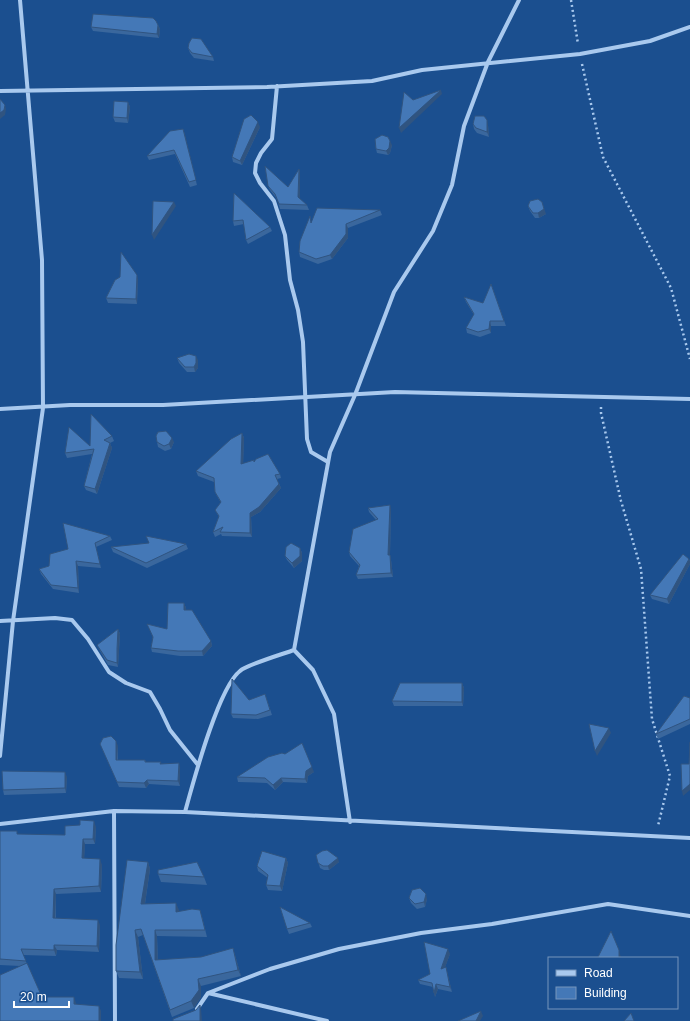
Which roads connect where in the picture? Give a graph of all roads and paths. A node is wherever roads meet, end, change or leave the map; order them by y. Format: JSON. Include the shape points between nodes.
{"nodes":[{"id":1,"x":20,"y":0,"type":"edge"},
{"id":2,"x":519,"y":0,"type":"edge"},
{"id":3,"x":571,"y":0,"type":"edge"},
{"id":4,"x":690,"y":27,"type":"edge"},
{"id":5,"x":580,"y":54,"type":"junction"},
{"id":6,"x":488,"y":62,"type":"junction"},
{"id":7,"x":277,"y":86,"type":"junction"},
{"id":8,"x":26,"y":90,"type":"junction"},
{"id":9,"x":0,"y":91,"type":"edge"},
{"id":10,"x":690,"y":359,"type":"edge"},
{"id":11,"x":355,"y":394,"type":"junction"},
{"id":12,"x":306,"y":397,"type":"junction"},
{"id":13,"x":602,"y":397,"type":"junction"},
{"id":14,"x":690,"y":399,"type":"edge"},
{"id":15,"x":43,"y":408,"type":"junction"},
{"id":16,"x":0,"y":409,"type":"edge"},
{"id":17,"x":328,"y":462,"type":"junction"},
{"id":18,"x":0,"y":621,"type":"edge"},
{"id":19,"x":13,"y":621,"type":"junction"},
{"id":20,"x":294,"y":650,"type":"junction"},
{"id":21,"x":0,"y":756,"type":"edge"},
{"id":22,"x":198,"y":765,"type":"junction"},
{"id":23,"x":114,"y":811,"type":"junction"},
{"id":24,"x":185,"y":812,"type":"junction"},
{"id":25,"x":350,"y":822,"type":"junction"},
{"id":26,"x":0,"y":824,"type":"edge"},
{"id":27,"x":655,"y":837,"type":"junction"},
{"id":28,"x":690,"y":838,"type":"edge"},
{"id":29,"x":690,"y":916,"type":"edge"},
{"id":30,"x":208,"y":993,"type":"junction"},
{"id":31,"x":189,"y":1013,"type":"edge"},
{"id":32,"x":115,"y":1021,"type":"edge"},
{"id":33,"x":327,"y":1021,"type":"edge"}],
"edges":[{"from":1,"to":8,"type":"street"},
{"from":2,"to":6,"type":"street"},
{"from":3,"to":5,"type":"path"},
{"from":4,"to":5,"type":"street","via":[[650,41]]},
{"from":5,"to":6,"type":"street"},
{"from":5,"to":10,"type":"path","via":[[603,158],[671,288]]},
{"from":6,"to":7,"type":"street","via":[[422,70],[372,81]]},
{"from":6,"to":11,"type":"street","via":[[464,126],[449,191],[433,231],[394,292]]},
{"from":7,"to":8,"type":"street"},
{"from":7,"to":12,"type":"street","via":[[272,139],[258,158],[255,173],[274,201],[285,235],[290,280],[303,342]]},
{"from":8,"to":9,"type":"street"},
{"from":8,"to":15,"type":"street","via":[[42,260]]},
{"from":11,"to":12,"type":"street"},
{"from":11,"to":13,"type":"street","via":[[395,392]]},
{"from":11,"to":17,"type":"street"},
{"from":12,"to":15,"type":"street"},
{"from":12,"to":17,"type":"street","via":[[307,439],[311,452]]},
{"from":13,"to":14,"type":"street"},
{"from":13,"to":27,"type":"path","via":[[601,413],[621,501],[641,569],[652,719],[670,776]]},
{"from":15,"to":16,"type":"street"},
{"from":15,"to":19,"type":"street"},
{"from":17,"to":20,"type":"street"},
{"from":18,"to":19,"type":"street"},
{"from":19,"to":21,"type":"street"},
{"from":19,"to":22,"type":"street","via":[[55,618],[72,620],[88,639],[109,672],[126,683],[150,692],[170,730]]},
{"from":20,"to":22,"type":"street","via":[[240,670],[224,692]]},
{"from":20,"to":25,"type":"street","via":[[313,670],[334,714]]},
{"from":22,"to":24,"type":"street"},
{"from":23,"to":24,"type":"street"},
{"from":23,"to":26,"type":"street"},
{"from":23,"to":32,"type":"street"},
{"from":24,"to":25,"type":"street"},
{"from":25,"to":27,"type":"street"},
{"from":27,"to":28,"type":"street"},
{"from":29,"to":30,"type":"street","via":[[608,904],[507,922],[421,933],[339,950],[270,969]]},
{"from":30,"to":31,"type":"street","via":[[196,1011]]},
{"from":30,"to":33,"type":"street"}]}
